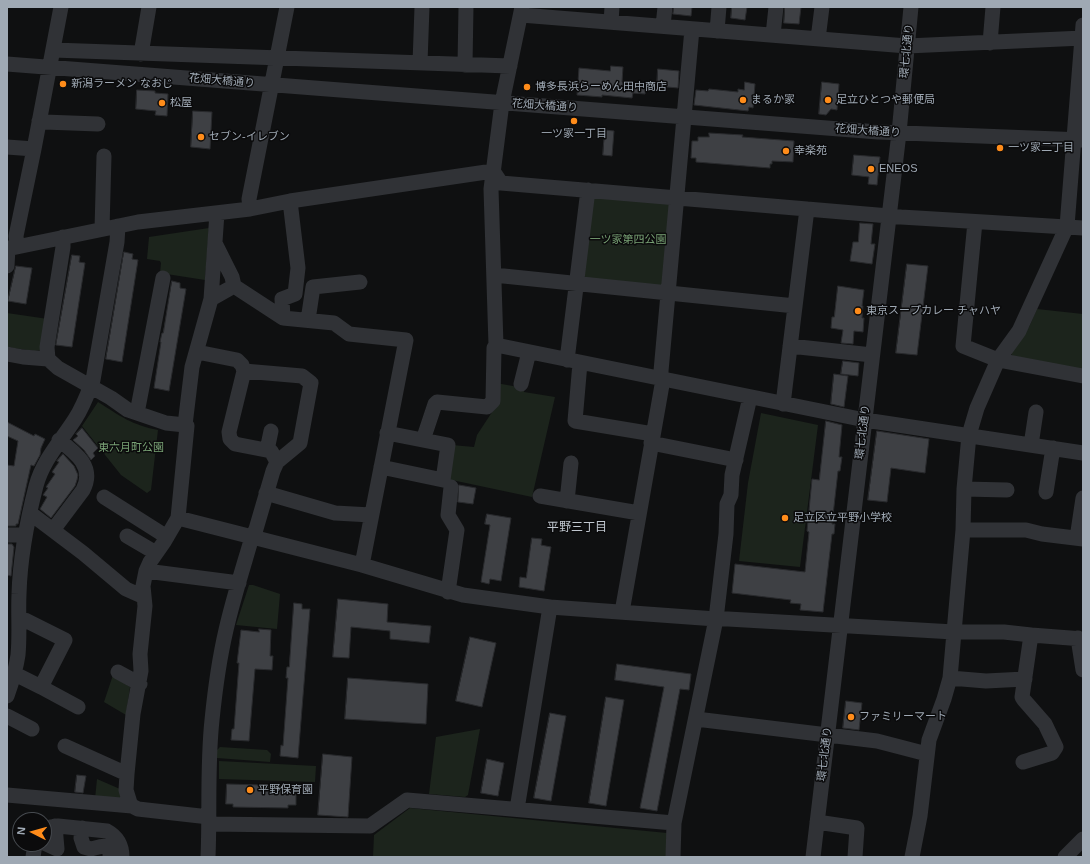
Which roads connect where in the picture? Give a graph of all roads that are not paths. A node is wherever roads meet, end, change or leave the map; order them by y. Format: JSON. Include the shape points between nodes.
{"nodes":[{"id":1,"x":61,"y":7,"type":"edge"},
{"id":2,"x":149,"y":7,"type":"edge"},
{"id":3,"x":287,"y":7,"type":"edge"},
{"id":4,"x":422,"y":7,"type":"edge"},
{"id":5,"x":466,"y":7,"type":"edge"},
{"id":6,"x":612,"y":7,"type":"edge"},
{"id":7,"x":665,"y":7,"type":"edge"},
{"id":8,"x":719,"y":7,"type":"edge"},
{"id":9,"x":776,"y":7,"type":"edge"},
{"id":10,"x":822,"y":7,"type":"edge"},
{"id":11,"x":911,"y":7,"type":"edge"},
{"id":12,"x":993,"y":7,"type":"edge"},
{"id":13,"x":522,"y":11,"type":"edge"},
{"id":14,"x":610,"y":22,"type":"junction"},
{"id":15,"x":663,"y":26,"type":"junction"},
{"id":16,"x":692,"y":28,"type":"junction"},
{"id":17,"x":717,"y":31,"type":"junction"},
{"id":18,"x":1083,"y":34,"type":"edge"},
{"id":19,"x":773,"y":35,"type":"junction"},
{"id":20,"x":818,"y":39,"type":"junction"},
{"id":21,"x":990,"y":43,"type":"junction"},
{"id":22,"x":908,"y":46,"type":"junction"},
{"id":23,"x":53,"y":50,"type":"junction"},
{"id":24,"x":141,"y":54,"type":"junction"},
{"id":25,"x":277,"y":58,"type":"junction"},
{"id":26,"x":420,"y":63,"type":"junction"},
{"id":27,"x":7,"y":64,"type":"edge"},
{"id":28,"x":466,"y":64,"type":"junction"},
{"id":29,"x":510,"y":66,"type":"junction"},
{"id":30,"x":49,"y":68,"type":"junction"},
{"id":31,"x":271,"y":85,"type":"junction"},
{"id":32,"x":502,"y":103,"type":"junction"},
{"id":33,"x":684,"y":117,"type":"junction"},
{"id":34,"x":39,"y":121,"type":"junction"},
{"id":35,"x":98,"y":124,"type":"dead end"},
{"id":36,"x":899,"y":133,"type":"junction"},
{"id":37,"x":1079,"y":139,"type":"edge"},
{"id":38,"x":7,"y":147,"type":"edge"},
{"id":39,"x":34,"y":149,"type":"junction"},
{"id":40,"x":104,"y":156,"type":"dead end"},
{"id":41,"x":493,"y":171,"type":"junction"},
{"id":42,"x":588,"y":190,"type":"junction"},
{"id":43,"x":677,"y":198,"type":"junction"},
{"id":44,"x":290,"y":201,"type":"junction"},
{"id":45,"x":250,"y":208,"type":"junction"},
{"id":46,"x":807,"y":209,"type":"junction"},
{"id":47,"x":217,"y":213,"type":"junction"},
{"id":48,"x":889,"y":216,"type":"junction"},
{"id":49,"x":974,"y":222,"type":"junction"},
{"id":50,"x":118,"y":226,"type":"junction"},
{"id":51,"x":1067,"y":226,"type":"junction"},
{"id":52,"x":1083,"y":228,"type":"edge"},
{"id":53,"x":102,"y":229,"type":"junction"},
{"id":54,"x":62,"y":237,"type":"junction"},
{"id":55,"x":216,"y":244,"type":"junction"},
{"id":56,"x":11,"y":248,"type":"edge"},
{"id":57,"x":7,"y":266,"type":"edge"},
{"id":58,"x":494,"y":275,"type":"junction"},
{"id":59,"x":163,"y":278,"type":"dead end"},
{"id":60,"x":360,"y":282,"type":"dead end"},
{"id":61,"x":577,"y":284,"type":"junction"},
{"id":62,"x":234,"y":286,"type":"junction"},
{"id":63,"x":668,"y":293,"type":"junction"},
{"id":64,"x":211,"y":299,"type":"junction"},
{"id":65,"x":795,"y":306,"type":"junction"},
{"id":66,"x":283,"y":318,"type":"junction"},
{"id":67,"x":308,"y":320,"type":"junction"},
{"id":68,"x":496,"y":345,"type":"junction"},
{"id":69,"x":790,"y":346,"type":"junction"},
{"id":70,"x":196,"y":352,"type":"junction"},
{"id":71,"x":529,"y":352,"type":"junction"},
{"id":72,"x":7,"y":354,"type":"edge"},
{"id":73,"x":872,"y":355,"type":"junction"},
{"id":74,"x":48,"y":359,"type":"junction"},
{"id":75,"x":998,"y":360,"type":"junction"},
{"id":76,"x":574,"y":361,"type":"junction"},
{"id":77,"x":244,"y":371,"type":"junction"},
{"id":78,"x":1083,"y":376,"type":"edge"},
{"id":79,"x":662,"y":379,"type":"junction"},
{"id":80,"x":521,"y":384,"type":"dead end"},
{"id":81,"x":90,"y":387,"type":"junction"},
{"id":82,"x":750,"y":397,"type":"junction"},
{"id":83,"x":783,"y":404,"type":"junction"},
{"id":84,"x":1036,"y":412,"type":"dead end"},
{"id":85,"x":137,"y":413,"type":"junction"},
{"id":86,"x":865,"y":420,"type":"junction"},
{"id":87,"x":186,"y":425,"type":"junction"},
{"id":88,"x":271,"y":431,"type":"dead end"},
{"id":89,"x":387,"y":433,"type":"junction"},
{"id":90,"x":969,"y":435,"type":"junction"},
{"id":91,"x":652,"y":438,"type":"junction"},
{"id":92,"x":59,"y":440,"type":"junction"},
{"id":93,"x":423,"y":440,"type":"junction"},
{"id":94,"x":1031,"y":445,"type":"junction"},
{"id":95,"x":1053,"y":448,"type":"junction"},
{"id":96,"x":268,"y":450,"type":"junction"},
{"id":97,"x":1083,"y":453,"type":"edge"},
{"id":98,"x":736,"y":460,"type":"junction"},
{"id":99,"x":277,"y":462,"type":"junction"},
{"id":100,"x":571,"y":463,"type":"dead end"},
{"id":101,"x":381,"y":467,"type":"junction"},
{"id":102,"x":451,"y":487,"type":"dead end"},
{"id":103,"x":964,"y":489,"type":"junction"},
{"id":104,"x":1006,"y":490,"type":"dead end"},
{"id":105,"x":1046,"y":492,"type":"dead end"},
{"id":106,"x":266,"y":493,"type":"junction"},
{"id":107,"x":540,"y":496,"type":"dead end"},
{"id":108,"x":104,"y":497,"type":"dead end"},
{"id":109,"x":1083,"y":498,"type":"edge"},
{"id":110,"x":567,"y":501,"type":"junction"},
{"id":111,"x":639,"y":513,"type":"junction"},
{"id":112,"x":30,"y":515,"type":"junction"},
{"id":113,"x":371,"y":515,"type":"junction"},
{"id":114,"x":178,"y":518,"type":"junction"},
{"id":115,"x":53,"y":530,"type":"junction"},
{"id":116,"x":963,"y":530,"type":"junction"},
{"id":117,"x":7,"y":534,"type":"edge"},
{"id":118,"x":25,"y":535,"type":"junction"},
{"id":119,"x":127,"y":536,"type":"dead end"},
{"id":120,"x":167,"y":537,"type":"junction"},
{"id":121,"x":252,"y":537,"type":"junction"},
{"id":122,"x":1080,"y":538,"type":"edge"},
{"id":123,"x":156,"y":553,"type":"junction"},
{"id":124,"x":362,"y":565,"type":"junction"},
{"id":125,"x":146,"y":571,"type":"junction"},
{"id":126,"x":239,"y":583,"type":"junction"},
{"id":127,"x":448,"y":592,"type":"junction"},
{"id":128,"x":144,"y":597,"type":"junction"},
{"id":129,"x":550,"y":607,"type":"junction"},
{"id":130,"x":622,"y":612,"type":"junction"},
{"id":131,"x":19,"y":618,"type":"junction"},
{"id":132,"x":716,"y":619,"type":"junction"},
{"id":133,"x":840,"y":626,"type":"junction"},
{"id":134,"x":954,"y":632,"type":"junction"},
{"id":135,"x":1031,"y":635,"type":"junction"},
{"id":136,"x":1080,"y":638,"type":"edge"},
{"id":137,"x":1083,"y":670,"type":"edge"},
{"id":138,"x":118,"y":672,"type":"dead end"},
{"id":139,"x":14,"y":674,"type":"junction"},
{"id":140,"x":950,"y":678,"type":"junction"},
{"id":141,"x":1025,"y":679,"type":"junction"},
{"id":142,"x":140,"y":684,"type":"junction"},
{"id":143,"x":41,"y":687,"type":"junction"},
{"id":144,"x":7,"y":696,"type":"edge"},
{"id":145,"x":78,"y":707,"type":"dead end"},
{"id":146,"x":7,"y":716,"type":"edge"},
{"id":147,"x":696,"y":719,"type":"junction"},
{"id":148,"x":32,"y":729,"type":"dead end"},
{"id":149,"x":827,"y":734,"type":"junction"},
{"id":150,"x":65,"y":746,"type":"dead end"},
{"id":151,"x":927,"y":754,"type":"junction"},
{"id":152,"x":1023,"y":762,"type":"dead end"},
{"id":153,"x":127,"y":774,"type":"junction"},
{"id":154,"x":7,"y":796,"type":"edge"},
{"id":155,"x":132,"y":806,"type":"junction"},
{"id":156,"x":517,"y":810,"type":"junction"},
{"id":157,"x":209,"y":820,"type":"junction"},
{"id":158,"x":817,"y":822,"type":"junction"},
{"id":159,"x":674,"y":823,"type":"junction"},
{"id":160,"x":52,"y":828,"type":"edge"},
{"id":161,"x":82,"y":828,"type":"junction"},
{"id":162,"x":52,"y":836,"type":"edge"},
{"id":163,"x":1083,"y":839,"type":"edge"},
{"id":164,"x":52,"y":847,"type":"edge"},
{"id":165,"x":110,"y":857,"type":"edge"},
{"id":166,"x":122,"y":857,"type":"edge"},
{"id":167,"x":208,"y":857,"type":"edge"},
{"id":168,"x":672,"y":857,"type":"edge"},
{"id":169,"x":813,"y":857,"type":"edge"},
{"id":170,"x":855,"y":857,"type":"edge"},
{"id":171,"x":912,"y":857,"type":"edge"},
{"id":172,"x":1065,"y":857,"type":"edge"}],
"edges":[{"from":1,"to":23,"type":"street"},
{"from":2,"to":24,"type":"street"},
{"from":3,"to":25,"type":"street"},
{"from":4,"to":26,"type":"street"},
{"from":5,"to":28,"type":"street"},
{"from":6,"to":14,"type":"street"},
{"from":7,"to":15,"type":"street"},
{"from":8,"to":17,"type":"street"},
{"from":9,"to":19,"type":"street"},
{"from":10,"to":20,"type":"street"},
{"from":11,"to":22,"type":"street","name":"環七北通り"},
{"from":12,"to":21,"type":"street"},
{"from":13,"to":14,"type":"street"},
{"from":13,"to":29,"type":"street"},
{"from":14,"to":15,"type":"street"},
{"from":15,"to":16,"type":"street"},
{"from":16,"to":17,"type":"street"},
{"from":16,"to":33,"type":"street"},
{"from":17,"to":19,"type":"street"},
{"from":18,"to":21,"type":"street"},
{"from":18,"to":37,"type":"street"},
{"from":19,"to":20,"type":"street"},
{"from":20,"to":22,"type":"street"},
{"from":21,"to":22,"type":"street"},
{"from":22,"to":36,"type":"street","name":"環七北通り"},
{"from":23,"to":24,"type":"street"},
{"from":23,"to":30,"type":"street"},
{"from":24,"to":25,"type":"street"},
{"from":25,"to":26,"type":"street"},
{"from":25,"to":31,"type":"street"},
{"from":26,"to":28,"type":"street"},
{"from":27,"to":30,"type":"street","name":"花畑大橋通り"},
{"from":28,"to":29,"type":"street"},
{"from":29,"to":32,"type":"street"},
{"from":30,"to":31,"type":"street","name":"花畑大橋通り"},
{"from":30,"to":34,"type":"street"},
{"from":31,"to":32,"type":"street","name":"花畑大橋通り"},
{"from":31,"to":45,"type":"street","via":[[249,200]]},
{"from":32,"to":33,"type":"street","name":"花畑大橋通り"},
{"from":32,"to":41,"type":"street"},
{"from":33,"to":36,"type":"street","name":"花畑大橋通り"},
{"from":33,"to":43,"type":"street"},
{"from":34,"to":35,"type":"street"},
{"from":34,"to":39,"type":"street"},
{"from":36,"to":37,"type":"street","name":"花畑大橋通り"},
{"from":36,"to":48,"type":"street","name":"環七北通り"},
{"from":37,"to":51,"type":"street"},
{"from":38,"to":39,"type":"street"},
{"from":39,"to":56,"type":"street","via":[[16,236]]},
{"from":40,"to":53,"type":"street"},
{"from":41,"to":42,"type":"street","via":[[501,183]]},
{"from":41,"to":44,"type":"street"},
{"from":41,"to":58,"type":"street","via":[[491,190]]},
{"from":42,"to":43,"type":"street"},
{"from":42,"to":61,"type":"street"},
{"from":43,"to":46,"type":"street"},
{"from":43,"to":63,"type":"street"},
{"from":44,"to":45,"type":"street"},
{"from":44,"to":66,"type":"street","via":[[298,268],[294,294],[282,299]]},
{"from":45,"to":47,"type":"street"},
{"from":46,"to":48,"type":"street"},
{"from":46,"to":65,"type":"street"},
{"from":47,"to":50,"type":"street"},
{"from":47,"to":55,"type":"street"},
{"from":48,"to":49,"type":"street"},
{"from":48,"to":73,"type":"street","name":"環七北通り"},
{"from":49,"to":51,"type":"street"},
{"from":49,"to":75,"type":"street","via":[[963,346]]},
{"from":50,"to":53,"type":"street"},
{"from":50,"to":81,"type":"street","via":[[116,250]]},
{"from":51,"to":52,"type":"street"},
{"from":51,"to":75,"type":"street","via":[[1019,331]]},
{"from":53,"to":54,"type":"street"},
{"from":54,"to":56,"type":"street"},
{"from":54,"to":74,"type":"street","via":[[63,247],[47,347]]},
{"from":55,"to":62,"type":"street"},
{"from":55,"to":64,"type":"street"},
{"from":56,"to":57,"type":"street"},
{"from":58,"to":61,"type":"street"},
{"from":58,"to":68,"type":"street"},
{"from":59,"to":85,"type":"street"},
{"from":60,"to":67,"type":"street","via":[[313,287]]},
{"from":61,"to":63,"type":"street"},
{"from":61,"to":76,"type":"street"},
{"from":62,"to":64,"type":"street"},
{"from":62,"to":66,"type":"street"},
{"from":63,"to":65,"type":"street"},
{"from":63,"to":79,"type":"street"},
{"from":64,"to":70,"type":"street"},
{"from":65,"to":69,"type":"street"},
{"from":66,"to":67,"type":"street"},
{"from":67,"to":89,"type":"street","via":[[334,323],[349,334],[406,340]]},
{"from":68,"to":71,"type":"street"},
{"from":68,"to":93,"type":"street","via":[[493,401],[487,407],[437,402]]},
{"from":69,"to":73,"type":"street"},
{"from":69,"to":83,"type":"street"},
{"from":70,"to":77,"type":"street","via":[[237,360]]},
{"from":70,"to":87,"type":"street"},
{"from":71,"to":76,"type":"street"},
{"from":71,"to":80,"type":"street"},
{"from":72,"to":74,"type":"street"},
{"from":73,"to":86,"type":"street","name":"環七北通り"},
{"from":74,"to":81,"type":"street"},
{"from":75,"to":78,"type":"street"},
{"from":75,"to":90,"type":"street","via":[[977,408]]},
{"from":76,"to":79,"type":"street"},
{"from":76,"to":91,"type":"street","via":[[575,421]]},
{"from":77,"to":96,"type":"street","via":[[229,432],[230,439],[235,444]]},
{"from":77,"to":99,"type":"street","via":[[302,376],[311,383],[300,443]]},
{"from":79,"to":82,"type":"street"},
{"from":79,"to":91,"type":"street"},
{"from":81,"to":85,"type":"street"},
{"from":81,"to":92,"type":"street","via":[[76,418]]},
{"from":82,"to":83,"type":"street"},
{"from":82,"to":98,"type":"street"},
{"from":83,"to":86,"type":"street"},
{"from":84,"to":94,"type":"street"},
{"from":85,"to":87,"type":"street","via":[[166,423]]},
{"from":86,"to":90,"type":"street"},
{"from":86,"to":133,"type":"street","name":"環七北通り"},
{"from":87,"to":114,"type":"street"},
{"from":88,"to":96,"type":"street"},
{"from":89,"to":93,"type":"street"},
{"from":89,"to":101,"type":"street"},
{"from":90,"to":94,"type":"street"},
{"from":90,"to":103,"type":"street"},
{"from":91,"to":98,"type":"street"},
{"from":91,"to":111,"type":"street"},
{"from":92,"to":112,"type":"street","via":[[45,462],[36,484]]},
{"from":92,"to":115,"type":"street","via":[[82,461],[87,476],[83,490]]},
{"from":93,"to":101,"type":"street","via":[[448,445],[443,480]]},
{"from":94,"to":95,"type":"street"},
{"from":95,"to":97,"type":"street"},
{"from":95,"to":105,"type":"street"},
{"from":96,"to":99,"type":"street"},
{"from":98,"to":132,"type":"street","via":[[731,495],[727,504]]},
{"from":99,"to":106,"type":"street"},
{"from":100,"to":110,"type":"street"},
{"from":101,"to":113,"type":"street"},
{"from":102,"to":127,"type":"street","via":[[448,515],[457,530]]},
{"from":103,"to":104,"type":"street"},
{"from":103,"to":116,"type":"street"},
{"from":106,"to":113,"type":"street","via":[[335,513]]},
{"from":106,"to":121,"type":"street"},
{"from":107,"to":110,"type":"street"},
{"from":108,"to":120,"type":"street"},
{"from":109,"to":122,"type":"street"},
{"from":110,"to":111,"type":"street"},
{"from":111,"to":130,"type":"street"},
{"from":112,"to":115,"type":"street"},
{"from":112,"to":118,"type":"street"},
{"from":113,"to":124,"type":"street"},
{"from":114,"to":120,"type":"street"},
{"from":114,"to":121,"type":"street"},
{"from":115,"to":128,"type":"street","via":[[126,589]]},
{"from":116,"to":122,"type":"street","via":[[1026,530]]},
{"from":116,"to":134,"type":"street"},
{"from":117,"to":118,"type":"street"},
{"from":118,"to":131,"type":"street"},
{"from":119,"to":123,"type":"street"},
{"from":120,"to":123,"type":"street"},
{"from":121,"to":124,"type":"street"},
{"from":121,"to":126,"type":"street"},
{"from":123,"to":125,"type":"street"},
{"from":124,"to":127,"type":"street"},
{"from":125,"to":126,"type":"street"},
{"from":125,"to":128,"type":"street"},
{"from":126,"to":157,"type":"street","via":[[226,629],[212,714]]},
{"from":127,"to":129,"type":"street"},
{"from":128,"to":142,"type":"street"},
{"from":129,"to":130,"type":"street"},
{"from":129,"to":156,"type":"street"},
{"from":130,"to":132,"type":"street"},
{"from":131,"to":139,"type":"street","via":[[18,654]]},
{"from":131,"to":143,"type":"street","via":[[65,640]]},
{"from":132,"to":133,"type":"street"},
{"from":132,"to":147,"type":"street"},
{"from":133,"to":134,"type":"street"},
{"from":133,"to":149,"type":"street","name":"環七北通り"},
{"from":134,"to":135,"type":"street"},
{"from":134,"to":140,"type":"street"},
{"from":135,"to":136,"type":"street"},
{"from":135,"to":141,"type":"street"},
{"from":136,"to":137,"type":"street"},
{"from":138,"to":142,"type":"street"},
{"from":139,"to":143,"type":"street"},
{"from":139,"to":144,"type":"street"},
{"from":140,"to":141,"type":"street","via":[[986,681]]},
{"from":140,"to":151,"type":"street","via":[[929,740]]},
{"from":141,"to":152,"type":"street","via":[[1022,697],[1045,724],[1056,747],[1052,753]]},
{"from":142,"to":153,"type":"street","via":[[133,714]]},
{"from":143,"to":145,"type":"street"},
{"from":146,"to":148,"type":"street"},
{"from":147,"to":149,"type":"street"},
{"from":147,"to":159,"type":"street"},
{"from":149,"to":151,"type":"street","via":[[877,741]]},
{"from":149,"to":158,"type":"street","name":"環七北通り"},
{"from":150,"to":153,"type":"street"},
{"from":151,"to":171,"type":"street","via":[[920,816]]},
{"from":153,"to":155,"type":"street","via":[[126,790]]},
{"from":154,"to":155,"type":"street"},
{"from":155,"to":157,"type":"street"},
{"from":156,"to":157,"type":"street","via":[[407,800],[370,826]]},
{"from":156,"to":159,"type":"street"},
{"from":157,"to":167,"type":"street"},
{"from":158,"to":169,"type":"street","name":"環七北通り"},
{"from":158,"to":170,"type":"street","via":[[857,828]]},
{"from":159,"to":168,"type":"street"},
{"from":160,"to":161,"type":"street"},
{"from":161,"to":165,"type":"street","via":[[81,838],[84,846],[91,849],[106,847],[110,851]]},
{"from":161,"to":166,"type":"street","via":[[111,833],[119,842]]},
{"from":162,"to":164,"type":"street","via":[[57,849]]},
{"from":163,"to":172,"type":"street"}]}
